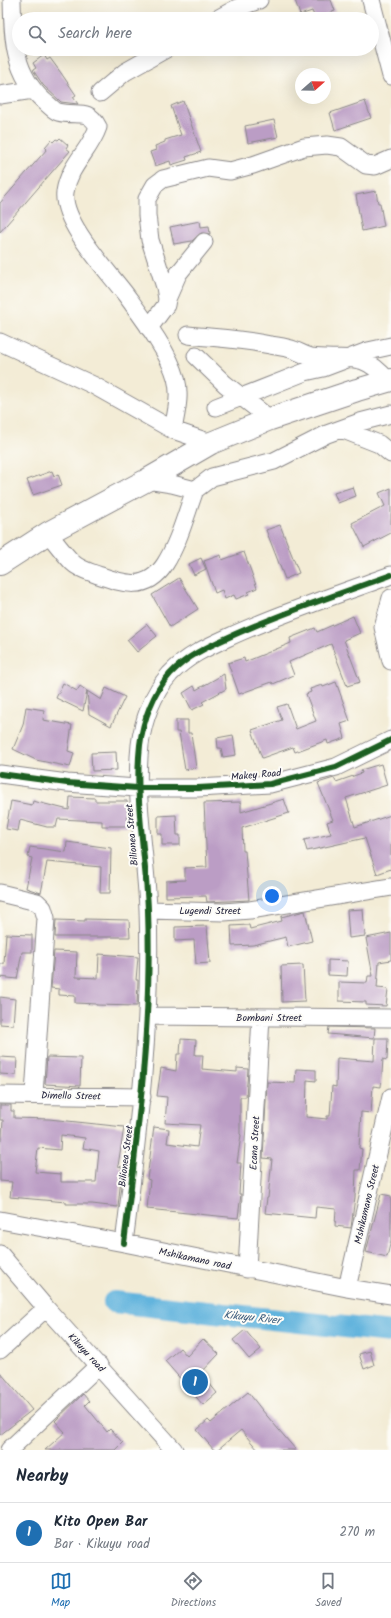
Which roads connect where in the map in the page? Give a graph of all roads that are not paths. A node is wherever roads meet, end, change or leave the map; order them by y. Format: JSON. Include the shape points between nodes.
{"nodes":[{"id":1,"x":12,"y":0,"type":"edge"},
{"id":2,"x":259,"y":0,"type":"edge"},
{"id":3,"x":371,"y":0,"type":"edge"},
{"id":4,"x":13,"y":12,"type":"edge"},
{"id":5,"x":230,"y":12,"type":"edge"},
{"id":6,"x":374,"y":12,"type":"edge"},
{"id":7,"x":379,"y":30,"type":"edge"},
{"id":8,"x":17,"y":56,"type":"edge"},
{"id":9,"x":154,"y":56,"type":"edge"},
{"id":10,"x":391,"y":76,"type":"edge"},
{"id":11,"x":33,"y":90,"type":"junction"},
{"id":12,"x":100,"y":93,"type":"dead end"},
{"id":13,"x":0,"y":95,"type":"edge"},
{"id":14,"x":391,"y":159,"type":"edge"},
{"id":15,"x":204,"y":242,"type":"dead end"},
{"id":16,"x":167,"y":298,"type":"junction"},
{"id":17,"x":149,"y":328,"type":"junction"},
{"id":18,"x":188,"y":335,"type":"dead end"},
{"id":19,"x":0,"y":342,"type":"edge"},
{"id":20,"x":391,"y":346,"type":"edge"},
{"id":21,"x":196,"y":356,"type":"dead end"},
{"id":22,"x":351,"y":357,"type":"junction"},
{"id":23,"x":390,"y":380,"type":"edge"},
{"id":24,"x":241,"y":397,"type":"junction"},
{"id":25,"x":216,"y":407,"type":"dead end"},
{"id":26,"x":391,"y":414,"type":"edge"},
{"id":27,"x":270,"y":419,"type":"junction"},
{"id":28,"x":341,"y":429,"type":"junction"},
{"id":29,"x":173,"y":430,"type":"junction"},
{"id":30,"x":211,"y":443,"type":"junction"},
{"id":31,"x":391,"y":454,"type":"edge"},
{"id":32,"x":147,"y":480,"type":"junction"},
{"id":33,"x":195,"y":490,"type":"junction"},
{"id":34,"x":48,"y":533,"type":"junction"},
{"id":35,"x":0,"y":564,"type":"edge"},
{"id":36,"x":391,"y":576,"type":"edge"},
{"id":37,"x":391,"y":598,"type":"edge"},
{"id":38,"x":391,"y":661,"type":"edge"},
{"id":39,"x":391,"y":740,"type":"edge"},
{"id":40,"x":0,"y":774,"type":"edge"},
{"id":41,"x":137,"y":788,"type":"junction"},
{"id":42,"x":391,"y":887,"type":"edge"},
{"id":43,"x":0,"y":893,"type":"edge"},
{"id":44,"x":148,"y":910,"type":"junction"},
{"id":45,"x":147,"y":1016,"type":"junction"},
{"id":46,"x":261,"y":1017,"type":"junction"},
{"id":47,"x":391,"y":1018,"type":"edge"},
{"id":48,"x":34,"y":1094,"type":"junction"},
{"id":49,"x":0,"y":1095,"type":"edge"},
{"id":50,"x":142,"y":1097,"type":"junction"},
{"id":51,"x":391,"y":1097,"type":"edge"},
{"id":52,"x":0,"y":1220,"type":"edge"},
{"id":53,"x":124,"y":1243,"type":"junction"},
{"id":54,"x":0,"y":1254,"type":"edge"},
{"id":55,"x":247,"y":1269,"type":"junction"},
{"id":56,"x":347,"y":1288,"type":"junction"},
{"id":57,"x":391,"y":1295,"type":"edge"},
{"id":58,"x":46,"y":1308,"type":"junction"},
{"id":59,"x":0,"y":1350,"type":"edge"},
{"id":60,"x":99,"y":1365,"type":"junction"},
{"id":61,"x":9,"y":1450,"type":"edge"},
{"id":62,"x":174,"y":1450,"type":"edge"}],
"edges":[{"from":1,"to":4,"type":"street"},
{"from":2,"to":5,"type":"street"},
{"from":3,"to":6,"type":"street"},
{"from":7,"to":10,"type":"street"},
{"from":8,"to":11,"type":"street","via":[[25,79]]},
{"from":9,"to":12,"type":"street","via":[[125,72]]},
{"from":11,"to":13,"type":"street"},
{"from":11,"to":17,"type":"street","via":[[57,112],[86,114],[98,127],[94,138],[69,176],[65,193],[67,212],[85,242]]},
{"from":14,"to":16,"type":"street","via":[[375,166],[366,165],[341,147],[326,145],[304,147],[253,166],[230,171],[208,168],[163,179],[155,185],[147,199],[147,215],[150,240]]},
{"from":15,"to":16,"type":"street","via":[[178,274]]},
{"from":16,"to":17,"type":"street","via":[[166,305]]},
{"from":17,"to":29,"type":"street","via":[[171,364],[176,379],[179,402]]},
{"from":18,"to":22,"type":"street","via":[[268,344],[311,357]]},
{"from":19,"to":29,"type":"street","via":[[93,385]]},
{"from":20,"to":22,"type":"street"},
{"from":21,"to":24,"type":"street"},
{"from":22,"to":23,"type":"street","via":[[375,367]]},
{"from":22,"to":24,"type":"street"},
{"from":23,"to":27,"type":"highway"},
{"from":24,"to":25,"type":"street"},
{"from":24,"to":27,"type":"street"},
{"from":26,"to":28,"type":"street"},
{"from":27,"to":30,"type":"highway"},
{"from":28,"to":31,"type":"street","via":[[379,444]]},
{"from":28,"to":33,"type":"street","via":[[274,461],[212,477]]},
{"from":29,"to":30,"type":"street"},
{"from":30,"to":32,"type":"highway"},
{"from":32,"to":33,"type":"street"},
{"from":32,"to":34,"type":"highway"},
{"from":33,"to":34,"type":"street","via":[[176,543],[165,564],[152,578],[134,584],[90,572],[74,564]]},
{"from":34,"to":35,"type":"highway"},
{"from":36,"to":41,"type":"street","name":"Bilionea Street","via":[[252,626],[195,653],[182,663],[168,676],[151,702],[140,744]]},
{"from":37,"to":38,"type":"street","via":[[383,627]]},
{"from":39,"to":41,"type":"street","name":"Makey Road","via":[[336,767],[270,784]]},
{"from":40,"to":41,"type":"street","name":"Makey Road","via":[[67,783]]},
{"from":41,"to":44,"type":"street","name":"Bilionea Street"},
{"from":42,"to":44,"type":"street","name":"Lugendi Street","via":[[250,910]]},
{"from":43,"to":48,"type":"street","via":[[37,902],[43,908],[46,918]]},
{"from":44,"to":45,"type":"street","name":"Bilionea Street"},
{"from":45,"to":46,"type":"street","name":"Bombani Street"},
{"from":45,"to":50,"type":"street","name":"Bilionea Street"},
{"from":46,"to":47,"type":"street","name":"Bombani Street"},
{"from":46,"to":55,"type":"street","name":"Ecana Street"},
{"from":48,"to":49,"type":"street","name":"Dimello Street"},
{"from":48,"to":50,"type":"street","name":"Dimello Street"},
{"from":50,"to":53,"type":"street","name":"Bilionea Street"},
{"from":51,"to":56,"type":"street","name":"Mshikamano Street"},
{"from":52,"to":53,"type":"street","name":"Mshikamano road"},
{"from":53,"to":55,"type":"street","name":"Mshikamano road"},
{"from":54,"to":58,"type":"street","name":"Kikuyu road"},
{"from":55,"to":56,"type":"street","name":"Mshikamano road"},
{"from":56,"to":57,"type":"street","name":"Mshikamano road"},
{"from":58,"to":59,"type":"street"},
{"from":58,"to":60,"type":"street","name":"Kikuyu road"},
{"from":60,"to":61,"type":"street"},
{"from":60,"to":62,"type":"street","name":"Kikuyu road"}]}
